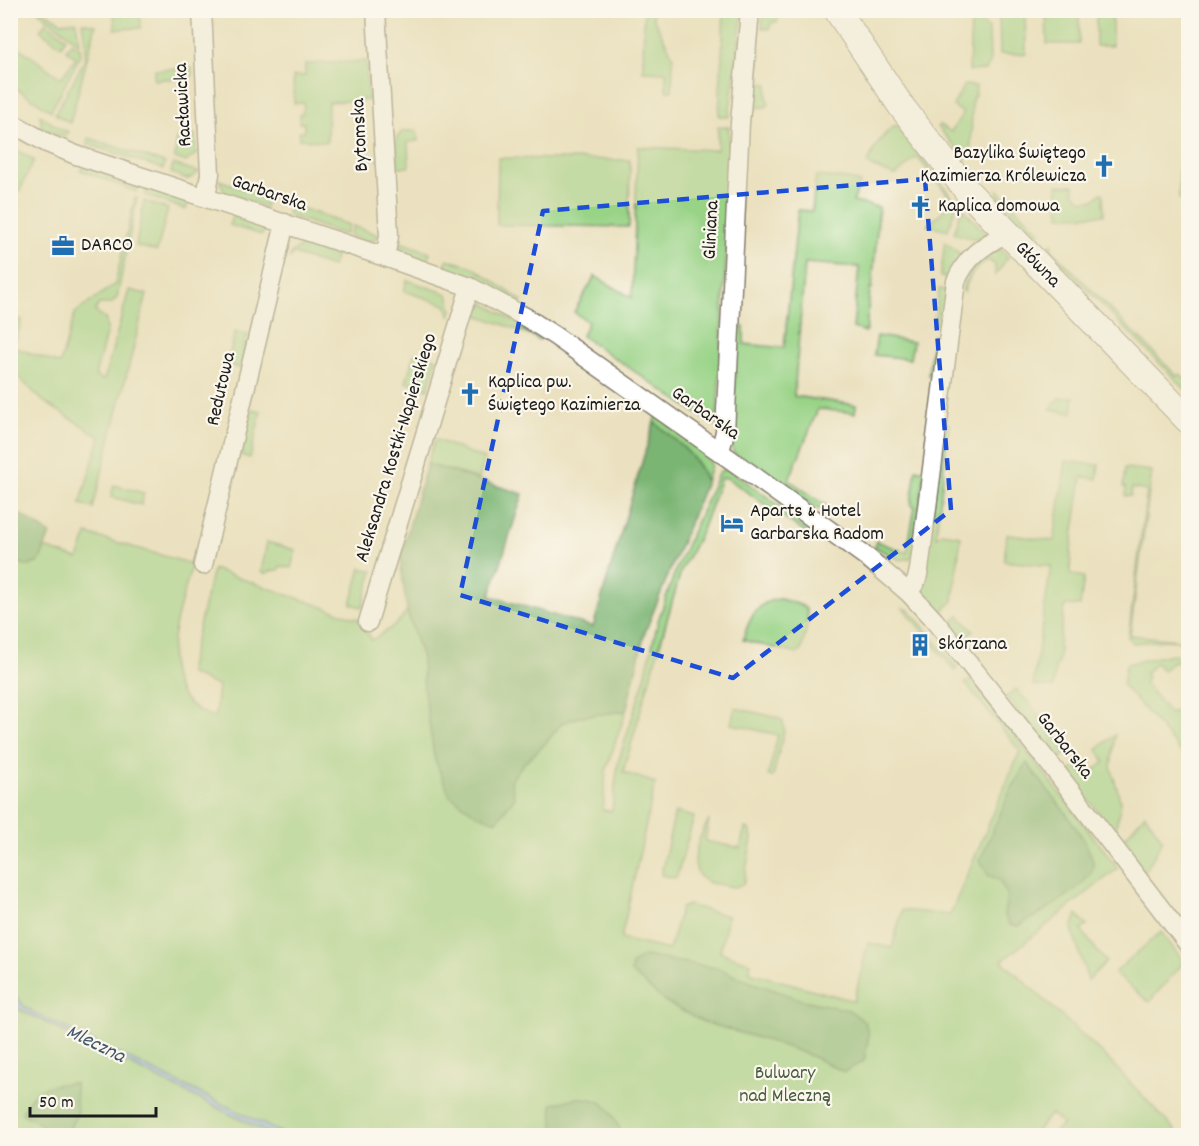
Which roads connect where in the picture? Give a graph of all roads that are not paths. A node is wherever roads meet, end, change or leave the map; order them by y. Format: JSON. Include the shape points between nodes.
{"nodes":[{"id":1,"x":202,"y":10,"type":"edge"},
{"id":2,"x":376,"y":10,"type":"edge"},
{"id":3,"x":750,"y":10,"type":"edge"},
{"id":4,"x":837,"y":10,"type":"edge"},
{"id":5,"x":10,"y":122,"type":"edge"},
{"id":6,"x":206,"y":197,"type":"junction"},
{"id":7,"x":285,"y":223,"type":"junction"},
{"id":8,"x":1006,"y":233,"type":"junction"},
{"id":9,"x":385,"y":257,"type":"junction"},
{"id":10,"x":470,"y":287,"type":"junction"},
{"id":11,"x":1188,"y":420,"type":"edge"},
{"id":12,"x":720,"y":451,"type":"junction"},
{"id":13,"x":203,"y":565,"type":"dead end"},
{"id":14,"x":909,"y":592,"type":"junction"},
{"id":15,"x":368,"y":622,"type":"dead end"},
{"id":16,"x":1188,"y":944,"type":"edge"}],
"edges":[{"from":1,"to":6,"type":"street","name":"Racławicka","via":[[210,174]]},
{"from":2,"to":9,"type":"street","name":"Bytomska","via":[[389,236]]},
{"from":3,"to":12,"type":"street","name":"Gliniana","via":[[740,123],[725,432]]},
{"from":4,"to":8,"type":"street","name":"Główna","via":[[921,134]]},
{"from":5,"to":6,"type":"street","name":"Garbarska","via":[[76,155]]},
{"from":6,"to":7,"type":"street","name":"Garbarska"},
{"from":7,"to":9,"type":"street","name":"Garbarska"},
{"from":7,"to":13,"type":"street","name":"Redutowa"},
{"from":8,"to":11,"type":"street","name":"Główna"},
{"from":8,"to":14,"type":"street","via":[[966,261],[956,281],[919,570]]},
{"from":9,"to":10,"type":"street","name":"Garbarska"},
{"from":10,"to":12,"type":"street","name":"Garbarska","via":[[534,322]]},
{"from":10,"to":15,"type":"street","name":"Aleksandra Kostki-Napierskiego"},
{"from":12,"to":14,"type":"street","name":"Garbarska"},
{"from":14,"to":16,"type":"street","name":"Garbarska","via":[[1057,773]]}]}
